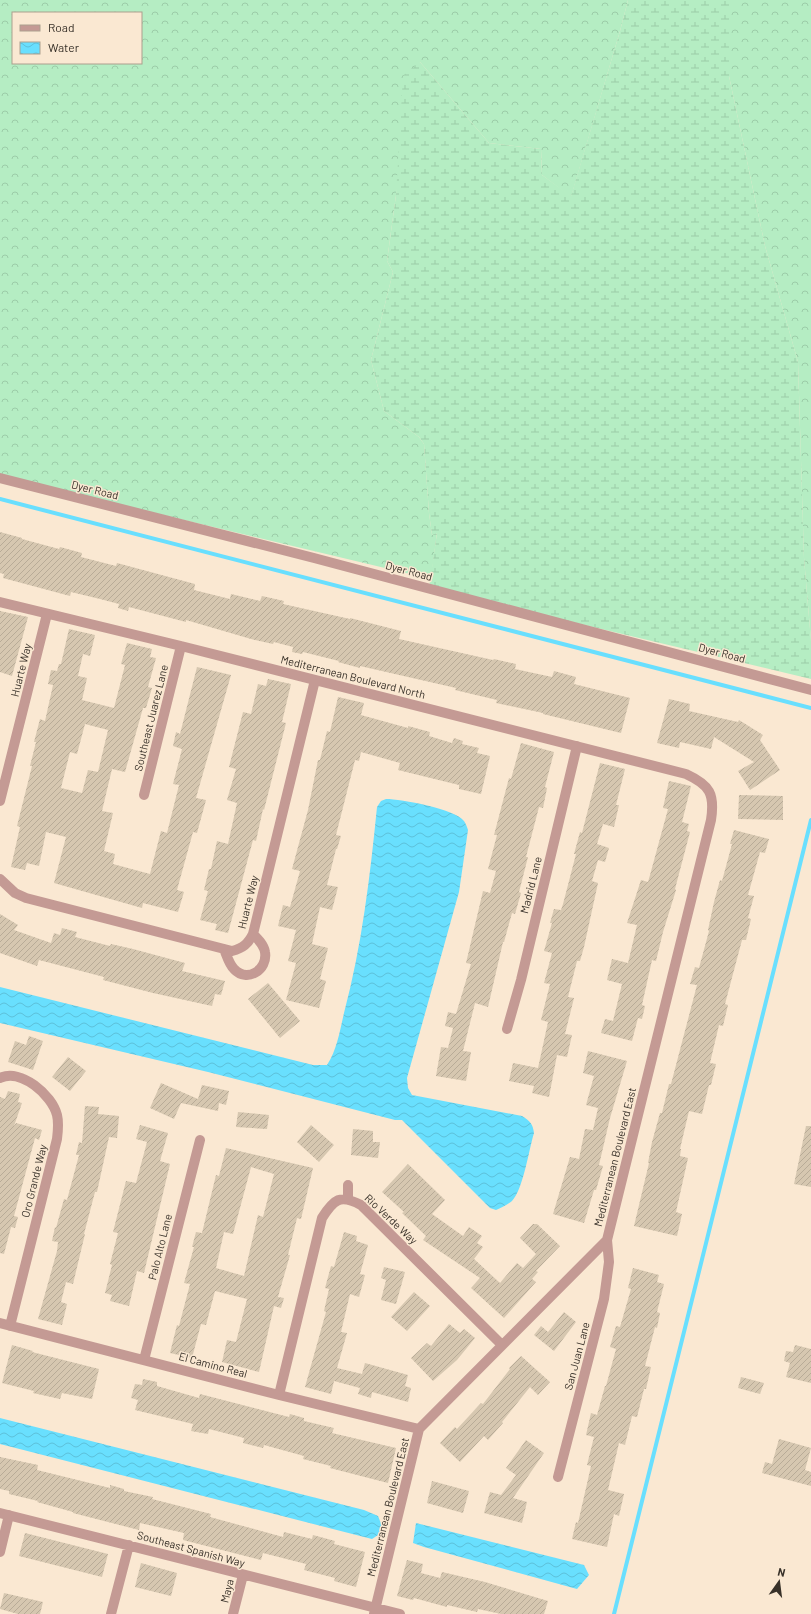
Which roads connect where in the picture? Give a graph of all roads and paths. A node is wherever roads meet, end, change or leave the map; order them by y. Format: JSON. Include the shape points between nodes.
{"nodes":[{"id":1,"x":0,"y":478,"type":"edge"},
{"id":2,"x":0,"y":602,"type":"edge"},
{"id":3,"x":48,"y":614,"type":"junction"},
{"id":4,"x":181,"y":646,"type":"junction"},
{"id":5,"x":315,"y":680,"type":"junction"},
{"id":6,"x":811,"y":690,"type":"edge"},
{"id":7,"x":577,"y":746,"type":"junction"},
{"id":8,"x":699,"y":780,"type":"joint"},
{"id":9,"x":144,"y":795,"type":"dead end"},
{"id":10,"x":0,"y":801,"type":"edge"},
{"id":11,"x":0,"y":879,"type":"edge"},
{"id":12,"x":253,"y":934,"type":"junction"},
{"id":13,"x":224,"y":949,"type":"junction"},
{"id":14,"x":507,"y":1029,"type":"dead end"},
{"id":15,"x":0,"y":1078,"type":"edge"},
{"id":16,"x":200,"y":1140,"type":"dead end"},
{"id":17,"x":348,"y":1185,"type":"dead end"},
{"id":18,"x":348,"y":1198,"type":"junction"},
{"id":19,"x":607,"y":1240,"type":"junction"},
{"id":20,"x":0,"y":1323,"type":"edge"},
{"id":21,"x":10,"y":1326,"type":"junction"},
{"id":22,"x":502,"y":1345,"type":"junction"},
{"id":23,"x":144,"y":1360,"type":"junction"},
{"id":24,"x":279,"y":1395,"type":"junction"},
{"id":25,"x":419,"y":1429,"type":"junction"},
{"id":26,"x":558,"y":1477,"type":"dead end"},
{"id":27,"x":4,"y":1514,"type":"edge"},
{"id":28,"x":129,"y":1545,"type":"junction"},
{"id":29,"x":0,"y":1552,"type":"edge"},
{"id":30,"x":243,"y":1575,"type":"junction"},
{"id":31,"x":375,"y":1611,"type":"edge"},
{"id":32,"x":111,"y":1614,"type":"edge"},
{"id":33,"x":234,"y":1614,"type":"edge"},
{"id":34,"x":400,"y":1614,"type":"edge"}],
"edges":[{"from":1,"to":6,"type":"street","name":"Dyer Road","via":[[314,558]]},
{"from":2,"to":3,"type":"street","name":"Mediterranean Boulevard North"},
{"from":3,"to":4,"type":"street","name":"Mediterranean Boulevard North"},
{"from":3,"to":10,"type":"street","name":"Huarte Way"},
{"from":4,"to":5,"type":"street","name":"Mediterranean Boulevard North"},
{"from":4,"to":9,"type":"street","name":"Southeast Juarez Lane"},
{"from":5,"to":7,"type":"street","name":"Mediterranean Boulevard North"},
{"from":5,"to":12,"type":"street","name":"Huarte Way"},
{"from":7,"to":8,"type":"street","name":"Mediterranean Boulevard North","via":[[686,774]]},
{"from":7,"to":14,"type":"street","name":"Madrid Lane"},
{"from":8,"to":19,"type":"street","name":"Mediterranean Boulevard East","via":[[712,796],[711,820]]},
{"from":11,"to":13,"type":"street","name":"Huarte Way","via":[[15,893],[26,898]]},
{"from":12,"to":13,"type":"street","name":"Huarte Way","via":[[249,943],[240,949]]},
{"from":12,"to":13,"type":"street","via":[[263,946],[265,953],[264,962],[256,973],[241,974],[234,970]]},
{"from":15,"to":21,"type":"street","name":"Oro Grande Way","via":[[20,1077],[37,1086],[52,1102],[58,1126],[57,1140]]},
{"from":16,"to":23,"type":"street","name":"Palo Alto Lane"},
{"from":17,"to":18,"type":"street"},
{"from":18,"to":22,"type":"street","name":"Rio Verde Way","via":[[361,1204]]},
{"from":18,"to":24,"type":"street","name":"Rio Verde Way","via":[[330,1205],[322,1218]]},
{"from":19,"to":22,"type":"street","name":"Mediterranean Boulevard East"},
{"from":19,"to":26,"type":"street","name":"San Juan Lane","via":[[609,1262],[604,1299]]},
{"from":20,"to":21,"type":"street","name":"El Camino Real"},
{"from":21,"to":23,"type":"street","name":"El Camino Real"},
{"from":22,"to":25,"type":"street","name":"Mediterranean Boulevard East"},
{"from":23,"to":24,"type":"street","name":"El Camino Real"},
{"from":24,"to":25,"type":"street","name":"El Camino Real"},
{"from":25,"to":31,"type":"street","name":"Mediterranean Boulevard East"},
{"from":27,"to":28,"type":"street","name":"Southeast Spanish Way"},
{"from":27,"to":29,"type":"street"},
{"from":28,"to":30,"type":"street","name":"Southeast Spanish Way"},
{"from":28,"to":32,"type":"street"},
{"from":30,"to":31,"type":"street","name":"Southeast Spanish Way"},
{"from":30,"to":33,"type":"street","name":"Maya"},
{"from":31,"to":34,"type":"street","name":"Southeast Spanish Way"}]}
